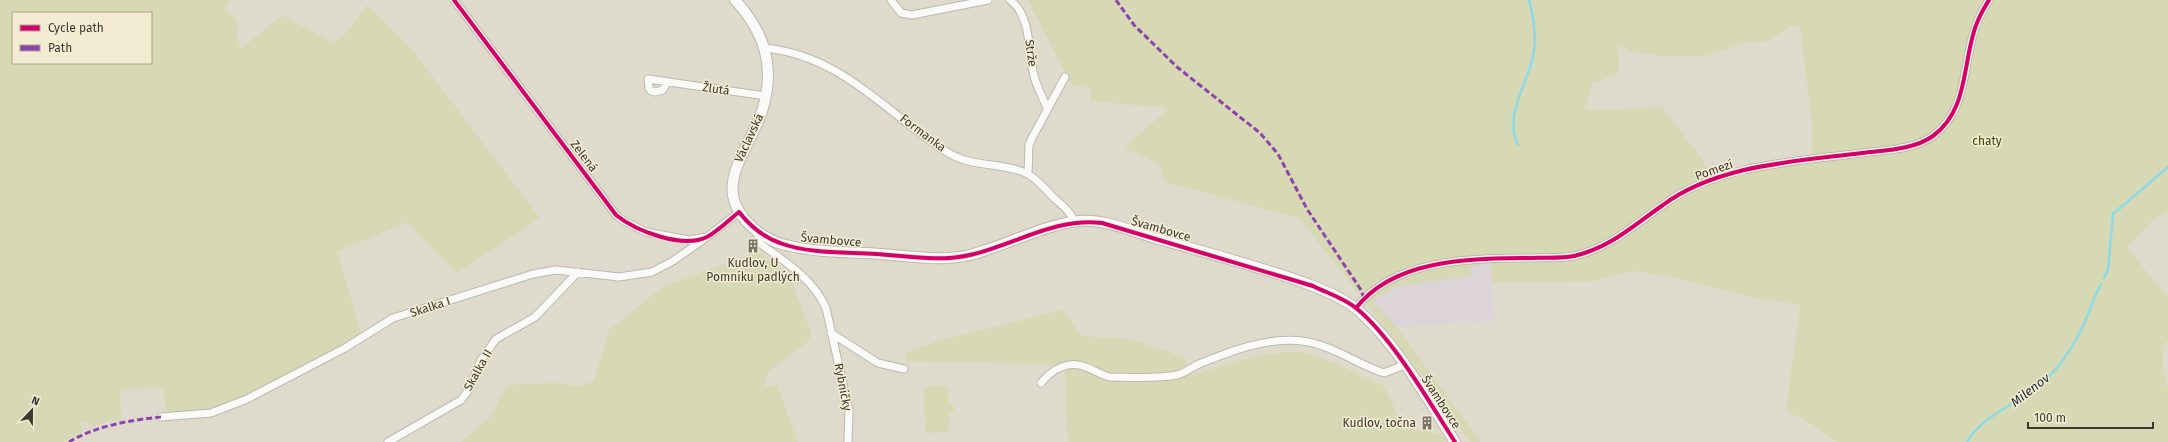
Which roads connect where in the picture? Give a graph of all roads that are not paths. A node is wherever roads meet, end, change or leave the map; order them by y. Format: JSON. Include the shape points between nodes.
{"nodes":[{"id":1,"x":454,"y":0,"type":"edge"},
{"id":2,"x":735,"y":0,"type":"edge"},
{"id":3,"x":891,"y":0,"type":"edge"},
{"id":4,"x":988,"y":0,"type":"edge"},
{"id":5,"x":1010,"y":0,"type":"edge"},
{"id":6,"x":1989,"y":0,"type":"edge"},
{"id":7,"x":765,"y":48,"type":"junction"},
{"id":8,"x":1065,"y":77,"type":"dead end"},
{"id":9,"x":667,"y":82,"type":"dead end"},
{"id":10,"x":766,"y":96,"type":"junction"},
{"id":11,"x":1047,"y":108,"type":"junction"},
{"id":12,"x":1028,"y":174,"type":"junction"},
{"id":13,"x":739,"y":212,"type":"junction"},
{"id":14,"x":1074,"y":222,"type":"junction"},
{"id":15,"x":758,"y":231,"type":"junction"},
{"id":16,"x":707,"y":237,"type":"junction"},
{"id":17,"x":578,"y":272,"type":"junction"},
{"id":18,"x":1356,"y":308,"type":"junction"},
{"id":19,"x":831,"y":333,"type":"junction"},
{"id":20,"x":1404,"y":365,"type":"junction"},
{"id":21,"x":904,"y":369,"type":"dead end"},
{"id":22,"x":1041,"y":383,"type":"dead end"},
{"id":23,"x":161,"y":418,"type":"dead end"},
{"id":24,"x":388,"y":442,"type":"edge"},
{"id":25,"x":848,"y":442,"type":"edge"},
{"id":26,"x":1455,"y":442,"type":"edge"}],
"edges":[{"from":1,"to":16,"type":"street","name":"Zelená","via":[[616,215],[632,227],[667,238],[689,240]]},
{"from":2,"to":7,"type":"street","name":"Václavská","via":[[756,25]]},
{"from":3,"to":4,"type":"street","via":[[901,13],[912,15]]},
{"from":5,"to":11,"type":"street","name":"Strže","via":[[1017,8],[1028,34],[1034,75]]},
{"from":6,"to":18,"type":"street","name":"Pomezí","via":[[1973,34],[1966,77],[1955,108],[1942,128],[1923,142],[1896,149],[1746,170],[1714,178],[1664,204],[1620,237],[1590,252],[1568,257],[1443,263],[1383,283]]},
{"from":7,"to":10,"type":"street","name":"Václavská","via":[[768,72]]},
{"from":7,"to":12,"type":"street","name":"Formanka","via":[[792,53],[842,74],[879,99],[928,139],[960,158]]},
{"from":8,"to":11,"type":"street"},
{"from":9,"to":10,"type":"street","name":"Žlutá"},
{"from":10,"to":13,"type":"street","name":"Václavská","via":[[733,177],[733,197]]},
{"from":11,"to":12,"type":"street","via":[[1029,145]]},
{"from":12,"to":14,"type":"street","via":[[1071,215]]},
{"from":13,"to":15,"type":"street","name":"Švambovce"},
{"from":13,"to":16,"type":"street","name":"Zelená"},
{"from":14,"to":15,"type":"street","name":"Švambovce","via":[[959,257],[944,258],[789,246]]},
{"from":14,"to":18,"type":"street","name":"Švambovce","via":[[1102,223],[1202,252],[1313,286]]},
{"from":15,"to":19,"type":"street","name":"Rybníčky","via":[[758,241],[800,273],[820,294]]},
{"from":16,"to":17,"type":"street","name":"Skalka I","via":[[652,272],[619,276]]},
{"from":17,"to":23,"type":"street","name":"Skalka I","via":[[556,270],[533,274],[393,318],[345,348],[247,400],[212,413]]},
{"from":17,"to":24,"type":"street","name":"Skalka II","via":[[535,317],[496,339],[481,360],[468,391],[461,400]]},
{"from":18,"to":20,"type":"street","name":"Švambovce","via":[[1383,336]]},
{"from":19,"to":21,"type":"street","name":"Rybníčky","via":[[878,363]]},
{"from":19,"to":25,"type":"street","name":"Rybníčky","via":[[849,410]]},
{"from":20,"to":22,"type":"street","via":[[1384,374],[1325,346],[1302,341],[1281,341],[1256,344],[1233,351],[1178,375],[1110,377],[1101,376],[1088,367],[1074,364],[1058,368]]},
{"from":20,"to":26,"type":"street","name":"Švambovce"}]}
